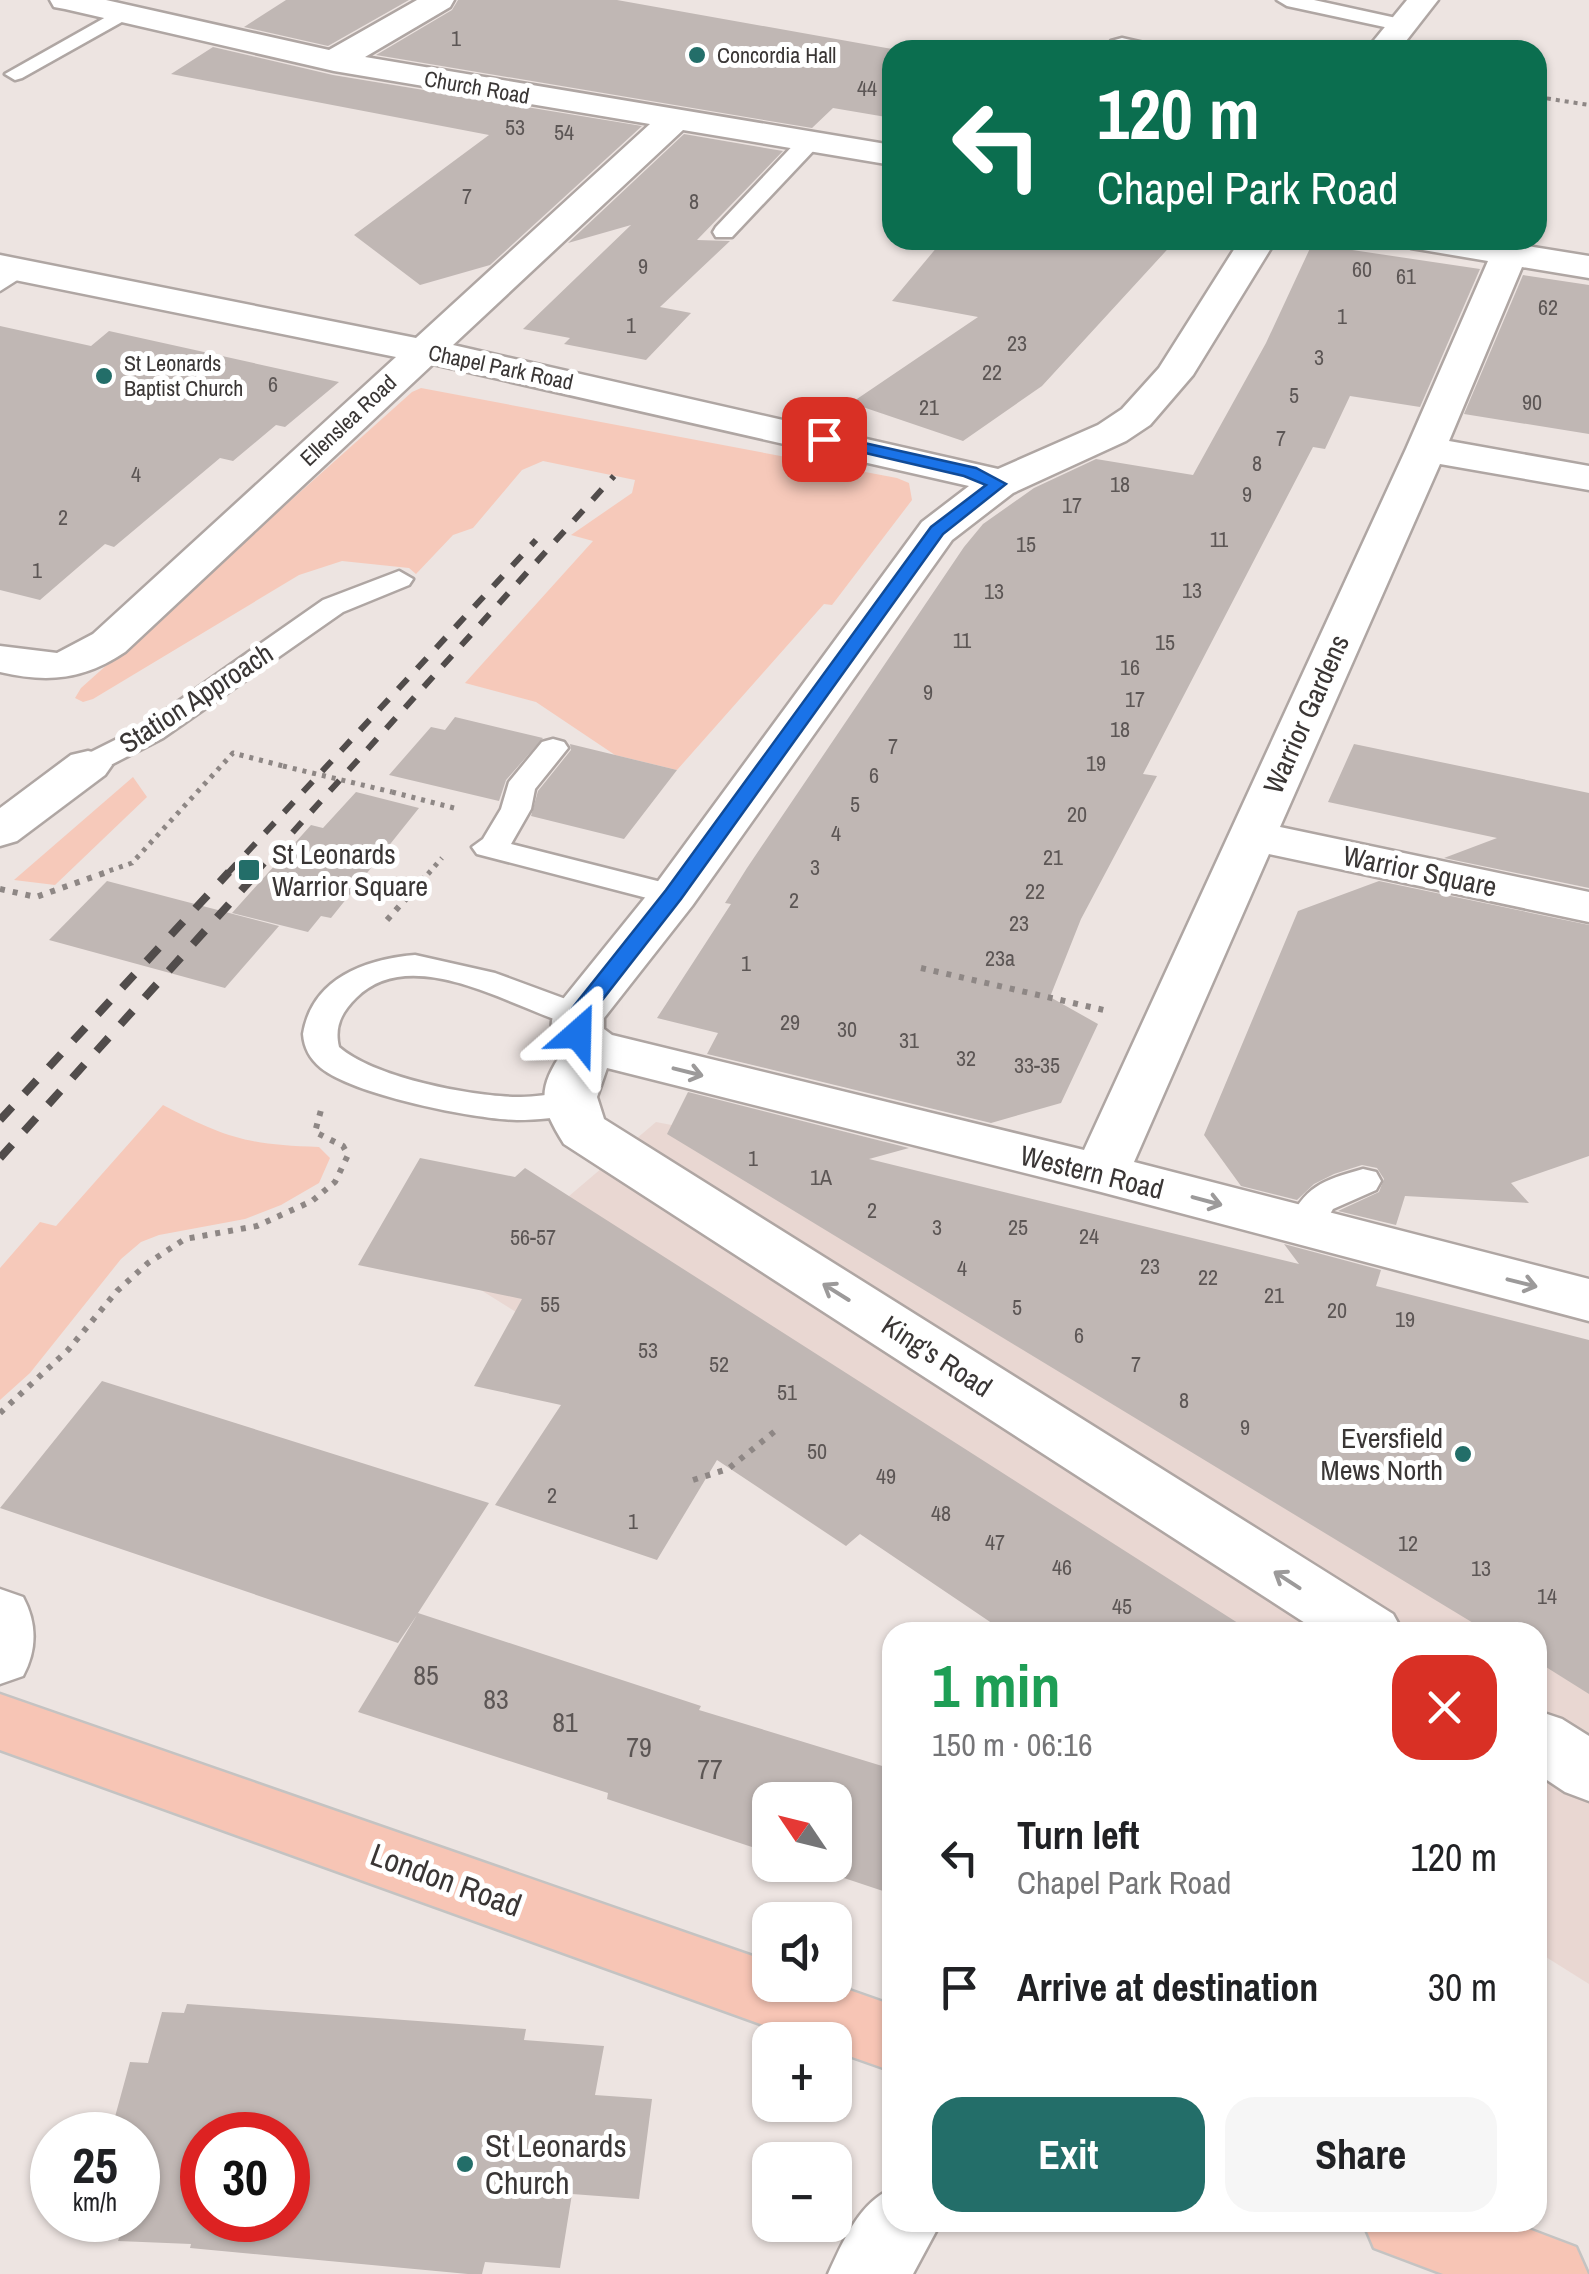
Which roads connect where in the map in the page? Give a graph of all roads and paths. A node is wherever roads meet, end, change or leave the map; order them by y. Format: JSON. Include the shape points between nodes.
{"nodes":[{"id":1,"x":65,"y":0,"type":"edge"},
{"id":2,"x":202,"y":0,"type":"edge"},
{"id":3,"x":439,"y":0,"type":"edge"},
{"id":4,"x":1287,"y":0,"type":"edge"},
{"id":5,"x":1413,"y":12,"type":"edge"},
{"id":6,"x":133,"y":17,"type":"junction"},
{"id":7,"x":1390,"y":40,"type":"edge"},
{"id":8,"x":334,"y":62,"type":"junction"},
{"id":9,"x":15,"y":74,"type":"dead end"},
{"id":10,"x":1547,"y":98,"type":"edge"},
{"id":11,"x":1589,"y":105,"type":"edge"},
{"id":12,"x":674,"y":120,"type":"junction"},
{"id":13,"x":809,"y":142,"type":"junction"},
{"id":14,"x":882,"y":153,"type":"edge"},
{"id":15,"x":724,"y":232,"type":"dead end"},
{"id":16,"x":1252,"y":250,"type":"edge"},
{"id":17,"x":1485,"y":250,"type":"edge"},
{"id":18,"x":1509,"y":254,"type":"junction"},
{"id":19,"x":1589,"y":267,"type":"edge"},
{"id":20,"x":7,"y":273,"type":"edge"},
{"id":21,"x":422,"y":350,"type":"junction"},
{"id":22,"x":1426,"y":449,"type":"junction"},
{"id":23,"x":1589,"y":478,"type":"edge"},
{"id":24,"x":998,"y":484,"type":"junction"},
{"id":25,"x":399,"y":579,"type":"dead end"},
{"id":26,"x":0,"y":659,"type":"edge"},
{"id":27,"x":553,"y":748,"type":"dead end"},
{"id":28,"x":88,"y":765,"type":"joint"},
{"id":29,"x":475,"y":813,"type":"dead end"},
{"id":30,"x":0,"y":831,"type":"edge"},
{"id":31,"x":1252,"y":836,"type":"junction"},
{"id":32,"x":446,"y":853,"type":"dead end"},
{"id":33,"x":0,"y":889,"type":"edge"},
{"id":34,"x":674,"y":895,"type":"junction"},
{"id":35,"x":1589,"y":907,"type":"edge"},
{"id":36,"x":388,"y":965,"type":"junction"},
{"id":37,"x":921,"y":968,"type":"dead end"},
{"id":38,"x":1168,"y":1024,"type":"junction"},
{"id":39,"x":586,"y":1032,"type":"junction"},
{"id":40,"x":568,"y":1104,"type":"junction"},
{"id":41,"x":314,"y":1132,"type":"dead end"},
{"id":42,"x":1101,"y":1173,"type":"junction"},
{"id":43,"x":1363,"y":1181,"type":"dead end"},
{"id":44,"x":1304,"y":1227,"type":"junction"},
{"id":45,"x":1589,"y":1300,"type":"edge"},
{"id":46,"x":0,"y":1413,"type":"edge"},
{"id":47,"x":780,"y":1427,"type":"dead end"},
{"id":48,"x":694,"y":1480,"type":"dead end"},
{"id":49,"x":0,"y":1615,"type":"edge"},
{"id":50,"x":1354,"y":1622,"type":"edge"},
{"id":51,"x":0,"y":1657,"type":"edge"},
{"id":52,"x":0,"y":1722,"type":"edge"},
{"id":53,"x":1547,"y":1745,"type":"edge"},
{"id":54,"x":1589,"y":1772,"type":"edge"},
{"id":55,"x":882,"y":2034,"type":"edge"},
{"id":56,"x":895,"y":2232,"type":"edge"},
{"id":57,"x":1430,"y":2232,"type":"edge"},
{"id":58,"x":868,"y":2274,"type":"edge"},
{"id":59,"x":1548,"y":2274,"type":"edge"}],
"edges":[{"from":1,"to":6,"type":"street","name":"Church Road"},
{"from":2,"to":6,"type":"street"},
{"from":3,"to":8,"type":"street"},
{"from":4,"to":5,"type":"lane"},
{"from":5,"to":7,"type":"street"},
{"from":6,"to":8,"type":"street","name":"Church Road"},
{"from":6,"to":9,"type":"lane"},
{"from":8,"to":12,"type":"street","name":"Church Road"},
{"from":10,"to":11,"type":"path"},
{"from":12,"to":13,"type":"street","name":"Church Road"},
{"from":12,"to":21,"type":"street","name":"Ellenslea Road"},
{"from":13,"to":14,"type":"street","name":"Church Road"},
{"from":13,"to":15,"type":"lane"},
{"from":16,"to":24,"type":"street","via":[[1174,376],[1136,417]]},
{"from":17,"to":18,"type":"street"},
{"from":18,"to":19,"type":"street"},
{"from":18,"to":22,"type":"street","name":"Warrior Gardens"},
{"from":20,"to":21,"type":"street","name":"Chapel Park Road"},
{"from":21,"to":24,"type":"street","name":"Chapel Park Road","via":[[970,472]]},
{"from":21,"to":26,"type":"street","name":"Ellenslea Road","via":[[110,643],[58,667]]},
{"from":22,"to":23,"type":"street"},
{"from":22,"to":31,"type":"street","name":"Warrior Gardens"},
{"from":24,"to":34,"type":"street","via":[[937,530]]},
{"from":25,"to":28,"type":"lane","name":"Station Approach","via":[[334,606],[153,732]]},
{"from":27,"to":34,"type":"lane","via":[[520,788],[511,820],[491,848]]},
{"from":28,"to":30,"type":"street","name":"Station Approach"},
{"from":29,"to":33,"type":"path","bridge":true,"via":[[233,754],[132,863],[36,897]]},
{"from":31,"to":35,"type":"street","name":"Warrior Square"},
{"from":31,"to":38,"type":"street","name":"Warrior Gardens"},
{"from":32,"to":36,"type":"path","via":[[384,923]]},
{"from":34,"to":39,"type":"street"},
{"from":36,"to":39,"type":"lane","via":[[454,972]]},
{"from":36,"to":40,"type":"lane","via":[[361,973],[324,1014],[319,1036],[326,1055],[344,1070],[505,1108]]},
{"from":37,"to":38,"type":"path"},
{"from":38,"to":42,"type":"street","name":"Warrior Gardens"},
{"from":39,"to":40,"type":"street"},
{"from":39,"to":42,"type":"street","name":"Western Road","one_way":true},
{"from":50,"to":40,"type":"street","name":"King's Road","one_way":true,"via":[[583,1131]]},
{"from":41,"to":46,"type":"path","via":[[348,1156],[335,1182],[312,1201],[257,1226],[185,1239],[148,1263]]},
{"from":42,"to":44,"type":"street","name":"Western Road","one_way":true},
{"from":43,"to":44,"type":"lane","via":[[1315,1201]]},
{"from":44,"to":45,"type":"street","name":"Western Road","one_way":true},
{"from":47,"to":48,"type":"path","via":[[724,1472]]},
{"from":49,"to":51,"type":"street"},
{"from":52,"to":55,"type":"main road","name":"London Road"},
{"from":53,"to":54,"type":"street"},
{"from":56,"to":58,"type":"street"},
{"from":57,"to":59,"type":"main road"}]}
